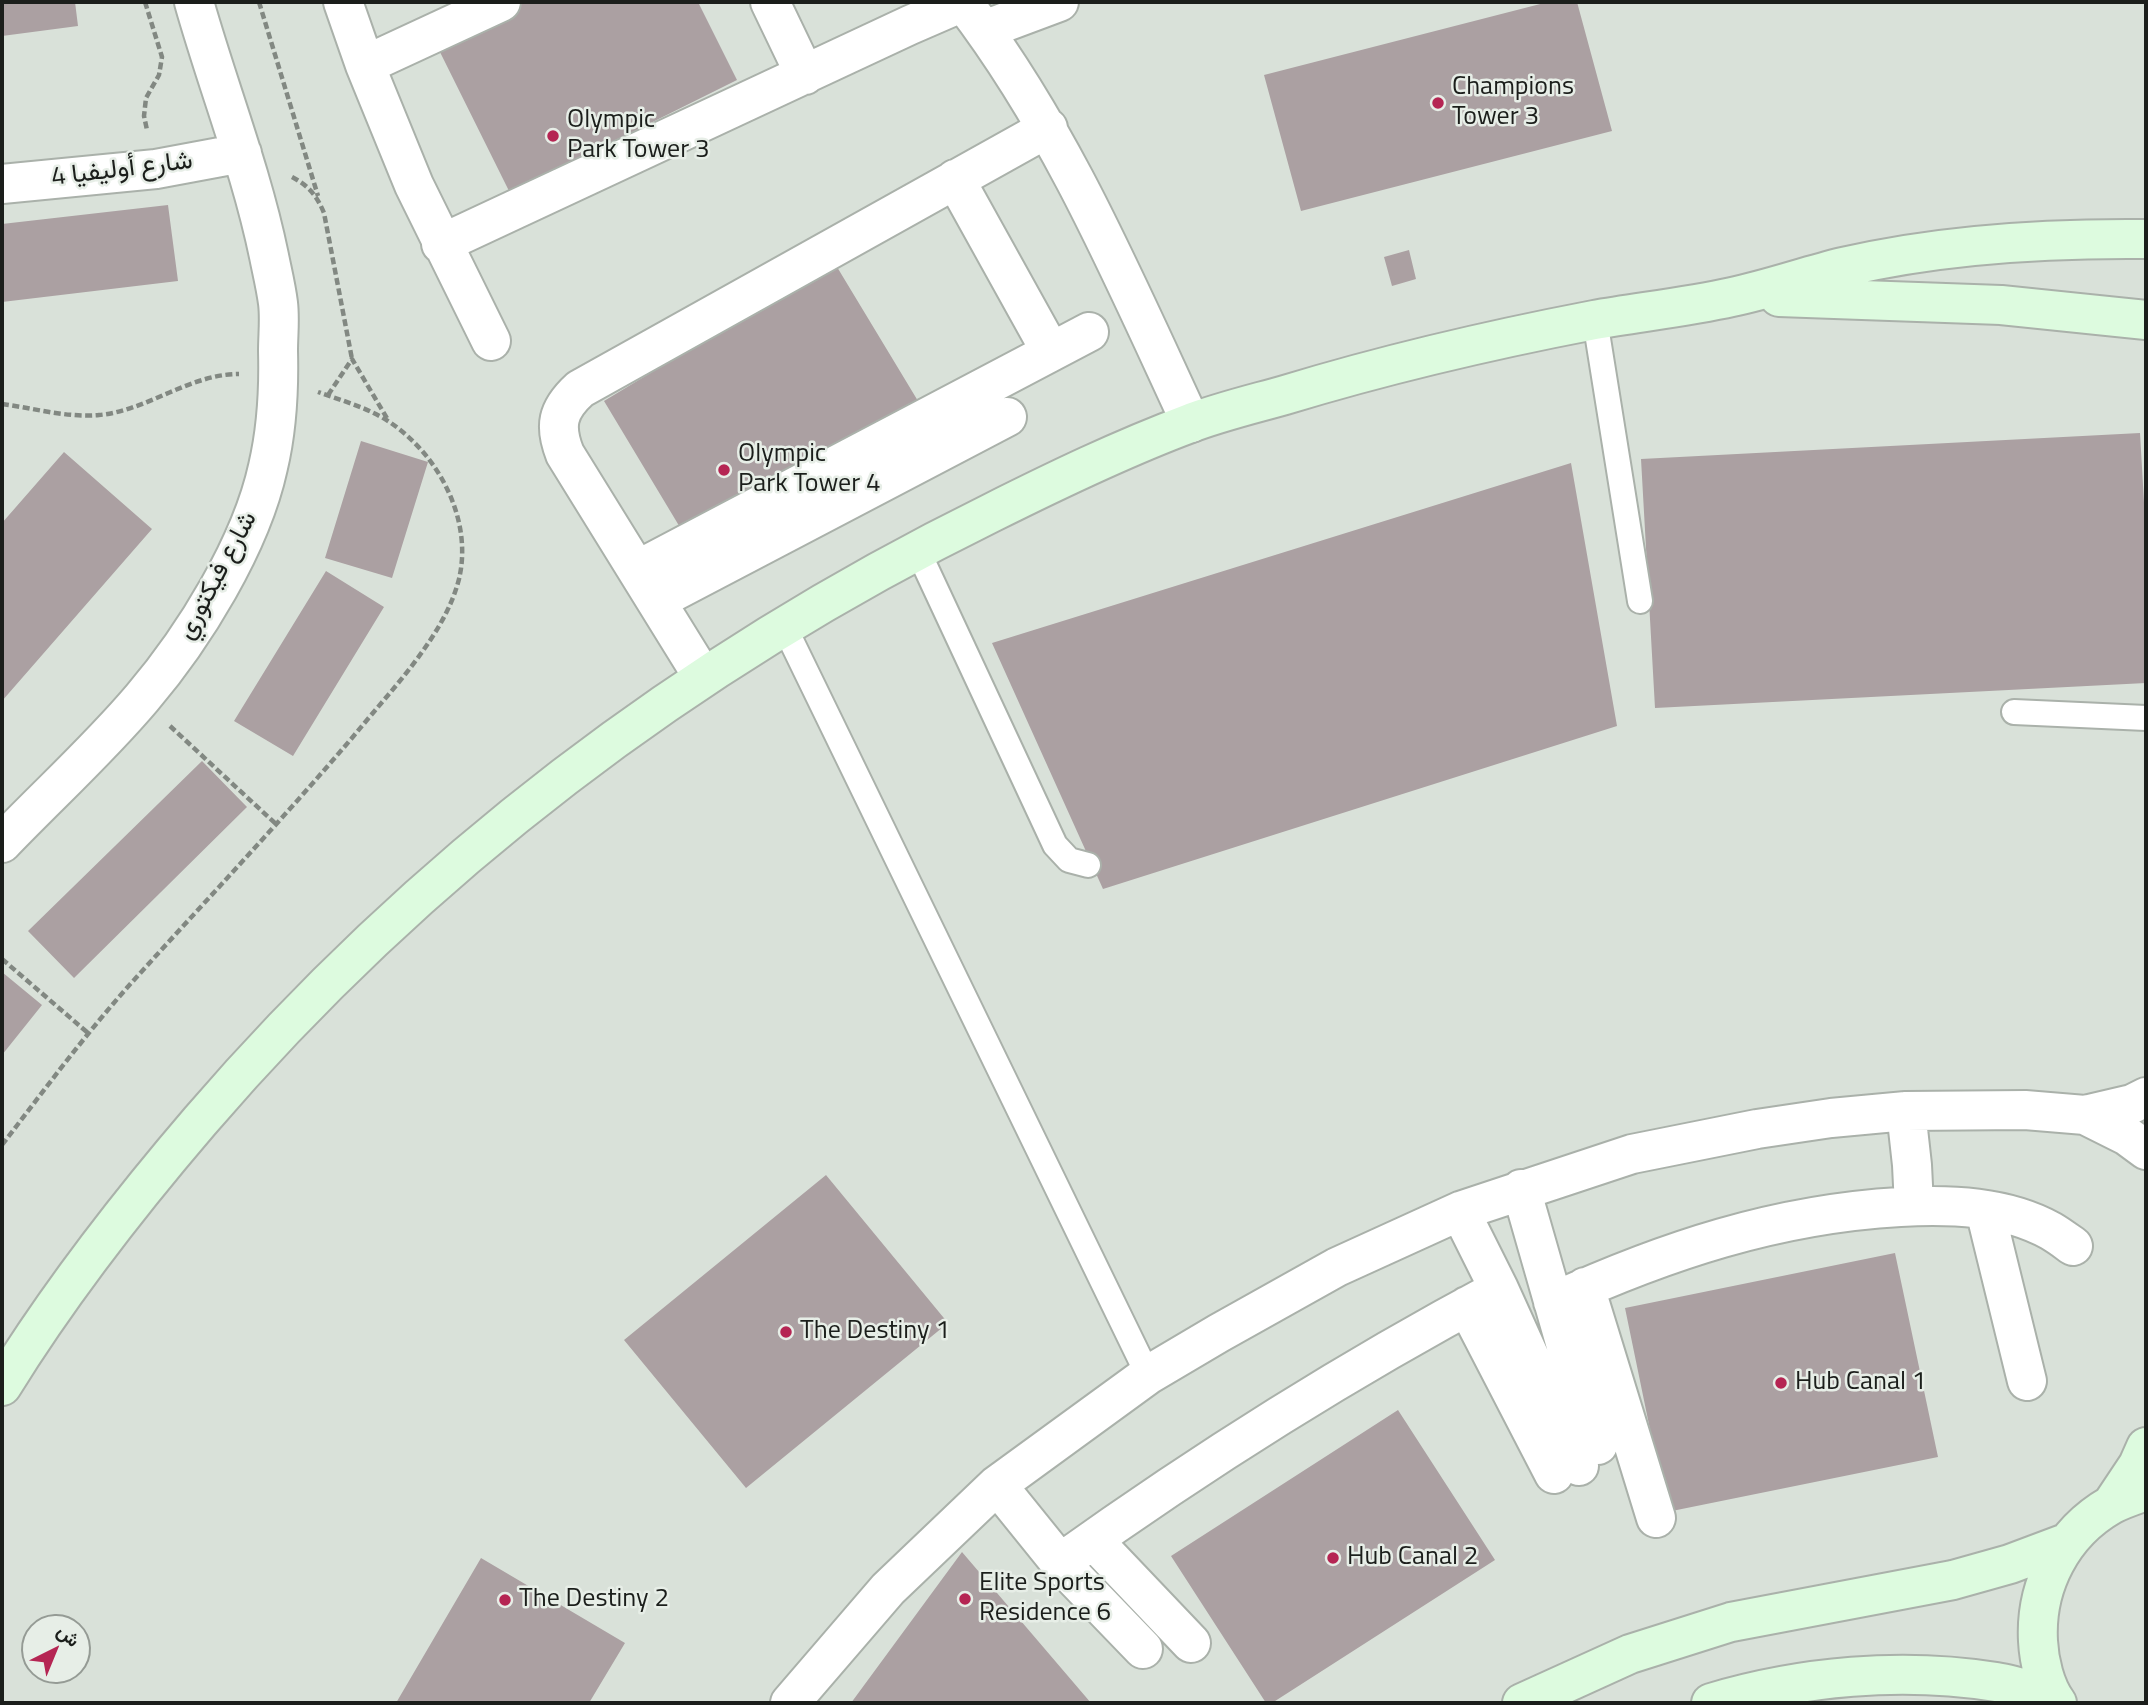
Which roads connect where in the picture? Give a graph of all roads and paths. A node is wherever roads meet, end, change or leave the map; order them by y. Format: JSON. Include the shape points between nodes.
{"nodes":[{"id":1,"x":145,"y":2,"type":"edge"},
{"id":2,"x":194,"y":2,"type":"edge"},
{"id":3,"x":259,"y":2,"type":"edge"},
{"id":4,"x":343,"y":2,"type":"edge"},
{"id":5,"x":501,"y":2,"type":"edge"},
{"id":6,"x":771,"y":2,"type":"edge"},
{"id":7,"x":1059,"y":2,"type":"edge"},
{"id":8,"x":970,"y":11,"type":"edge"},
{"id":9,"x":365,"y":65,"type":"junction"},
{"id":10,"x":806,"y":75,"type":"junction"},
{"id":11,"x":1048,"y":128,"type":"junction"},
{"id":12,"x":246,"y":166,"type":"junction"},
{"id":13,"x":156,"y":169,"type":"junction"},
{"id":14,"x":955,"y":179,"type":"junction"},
{"id":15,"x":2,"y":184,"type":"edge"},
{"id":16,"x":319,"y":201,"type":"junction"},
{"id":17,"x":2146,"y":239,"type":"edge"},
{"id":18,"x":441,"y":244,"type":"junction"},
{"id":19,"x":1735,"y":297,"type":"junction"},
{"id":20,"x":2131,"y":318,"type":"edge"},
{"id":21,"x":1595,"y":320,"type":"junction"},
{"id":22,"x":1089,"y":332,"type":"dead end"},
{"id":23,"x":2146,"y":339,"type":"edge"},
{"id":24,"x":491,"y":341,"type":"dead end"},
{"id":25,"x":1051,"y":352,"type":"junction"},
{"id":26,"x":352,"y":359,"type":"junction"},
{"id":27,"x":279,"y":379,"type":"junction"},
{"id":28,"x":328,"y":396,"type":"junction"},
{"id":29,"x":2,"y":404,"type":"edge"},
{"id":30,"x":1007,"y":417,"type":"dead end"},
{"id":31,"x":389,"y":421,"type":"junction"},
{"id":32,"x":1191,"y":422,"type":"junction"},
{"id":33,"x":917,"y":549,"type":"junction"},
{"id":34,"x":646,"y":585,"type":"junction"},
{"id":35,"x":1640,"y":601,"type":"dead end"},
{"id":36,"x":784,"y":626,"type":"junction"},
{"id":37,"x":703,"y":677,"type":"junction"},
{"id":38,"x":141,"y":699,"type":"junction"},
{"id":39,"x":2014,"y":712,"type":"dead end"},
{"id":40,"x":2146,"y":718,"type":"edge"},
{"id":41,"x":277,"y":825,"type":"junction"},
{"id":42,"x":2,"y":843,"type":"edge"},
{"id":43,"x":1088,"y":865,"type":"dead end"},
{"id":44,"x":2,"y":959,"type":"edge"},
{"id":45,"x":88,"y":1033,"type":"junction"},
{"id":46,"x":2146,"y":1097,"type":"edge"},
{"id":47,"x":1906,"y":1111,"type":"junction"},
{"id":48,"x":2085,"y":1115,"type":"junction"},
{"id":49,"x":2,"y":1145,"type":"edge"},
{"id":50,"x":2146,"y":1150,"type":"edge"},
{"id":51,"x":1521,"y":1189,"type":"junction"},
{"id":52,"x":1913,"y":1206,"type":"junction"},
{"id":53,"x":1985,"y":1210,"type":"junction"},
{"id":54,"x":1460,"y":1212,"type":"junction"},
{"id":55,"x":2073,"y":1246,"type":"dead end"},
{"id":56,"x":1569,"y":1295,"type":"junction"},
{"id":57,"x":1483,"y":1297,"type":"junction"},
{"id":58,"x":1148,"y":1375,"type":"junction"},
{"id":59,"x":2027,"y":1381,"type":"dead end"},
{"id":60,"x":2,"y":1386,"type":"edge"},
{"id":61,"x":2146,"y":1447,"type":"edge"},
{"id":62,"x":997,"y":1485,"type":"junction"},
{"id":63,"x":2129,"y":1498,"type":"edge"},
{"id":64,"x":1656,"y":1518,"type":"dead end"},
{"id":65,"x":1093,"y":1540,"type":"junction"},
{"id":66,"x":2066,"y":1543,"type":"junction"},
{"id":67,"x":1060,"y":1563,"type":"junction"},
{"id":68,"x":1191,"y":1643,"type":"dead end"},
{"id":69,"x":1143,"y":1649,"type":"dead end"},
{"id":70,"x":2055,"y":1700,"type":"edge"},
{"id":71,"x":790,"y":1703,"type":"edge"},
{"id":72,"x":1522,"y":1703,"type":"edge"},
{"id":73,"x":1711,"y":1703,"type":"edge"}],
"edges":[{"from":1,"to":13,"type":"path","via":[[162,57],[144,116]]},
{"from":2,"to":12,"type":"street","name":"شارع فيكتوري"},
{"from":3,"to":16,"type":"path"},
{"from":4,"to":9,"type":"street"},
{"from":5,"to":9,"type":"street"},
{"from":6,"to":10,"type":"street"},
{"from":7,"to":8,"type":"street"},
{"from":8,"to":10,"type":"street"},
{"from":8,"to":11,"type":"street"},
{"from":9,"to":18,"type":"street"},
{"from":10,"to":18,"type":"street"},
{"from":11,"to":14,"type":"street"},
{"from":11,"to":32,"type":"street","via":[[1097,220]]},
{"from":12,"to":13,"type":"street","name":"شارع أوليفيا 4"},
{"from":12,"to":16,"type":"path","via":[[293,177]]},
{"from":12,"to":27,"type":"street","name":"شارع فيكتوري","via":[[278,303]]},
{"from":13,"to":15,"type":"street","name":"شارع أوليفيا 4"},
{"from":14,"to":25,"type":"street"},
{"from":14,"to":34,"type":"street","via":[[580,389],[567,401],[558,437],[565,454]]},
{"from":16,"to":26,"type":"path"},
{"from":17,"to":19,"type":"main road","via":[[2076,238],[1960,247],[1847,266]]},
{"from":18,"to":24,"type":"street"},
{"from":19,"to":20,"type":"main road","via":[[1988,305]]},
{"from":19,"to":21,"type":"main road"},
{"from":20,"to":23,"type":"main road"},
{"from":21,"to":32,"type":"main road","via":[[1446,352]]},
{"from":21,"to":35,"type":"lane"},
{"from":22,"to":25,"type":"street"},
{"from":25,"to":34,"type":"street"},
{"from":26,"to":28,"type":"path"},
{"from":26,"to":31,"type":"path"},
{"from":27,"to":28,"type":"path"},
{"from":27,"to":29,"type":"path","via":[[220,375],[99,415]]},
{"from":27,"to":38,"type":"street","name":"شارع فيكتوري","via":[[268,467],[256,508],[207,606]]},
{"from":28,"to":31,"type":"path"},
{"from":30,"to":34,"type":"street"},
{"from":31,"to":41,"type":"path","via":[[410,436],[442,478],[456,512],[459,578],[448,609],[421,652]]},
{"from":32,"to":33,"type":"main road"},
{"from":33,"to":36,"type":"main road"},
{"from":33,"to":43,"type":"lane","via":[[1055,845],[1069,860]]},
{"from":34,"to":37,"type":"street"},
{"from":36,"to":37,"type":"main road"},
{"from":36,"to":58,"type":"lane"},
{"from":37,"to":60,"type":"main road","via":[[595,752],[492,833],[393,920],[262,1049],[142,1188],[32,1337]]},
{"from":38,"to":41,"type":"path"},
{"from":38,"to":42,"type":"street","name":"شارع فيكتوري"},
{"from":39,"to":40,"type":"lane"},
{"from":41,"to":45,"type":"path"},
{"from":44,"to":45,"type":"path"},
{"from":45,"to":49,"type":"path"},
{"from":46,"to":48,"type":"street"},
{"from":47,"to":48,"type":"street"},
{"from":47,"to":51,"type":"street","via":[[1782,1126],[1632,1154]]},
{"from":47,"to":52,"type":"street"},
{"from":48,"to":50,"type":"street"},
{"from":51,"to":54,"type":"street"},
{"from":51,"to":56,"type":"street"},
{"from":52,"to":53,"type":"street"},
{"from":52,"to":56,"type":"street","via":[[1805,1217],[1742,1232],[1657,1258]]},
{"from":53,"to":55,"type":"street","via":[[2028,1221]]},
{"from":53,"to":59,"type":"street"},
{"from":54,"to":57,"type":"street"},
{"from":54,"to":58,"type":"street","via":[[1337,1267]]},
{"from":56,"to":57,"type":"street","via":[[1577,1462]]},
{"from":56,"to":64,"type":"street"},
{"from":57,"to":65,"type":"street","via":[[1276,1417]]},
{"from":58,"to":62,"type":"street"},
{"from":61,"to":63,"type":"main road"},
{"from":62,"to":67,"type":"street"},
{"from":62,"to":71,"type":"street","via":[[888,1589]]},
{"from":63,"to":66,"type":"main road","via":[[2087,1521]]},
{"from":65,"to":67,"type":"street"},
{"from":65,"to":68,"type":"street"},
{"from":66,"to":70,"type":"main road","via":[[2046,1578],[2037,1618],[2039,1659]]},
{"from":66,"to":72,"type":"main road","via":[[1953,1580],[1731,1622],[1630,1654]]},
{"from":67,"to":69,"type":"street"},
{"from":70,"to":73,"type":"main road","via":[[1985,1681],[1943,1675],[1883,1675],[1797,1683]]}]}
